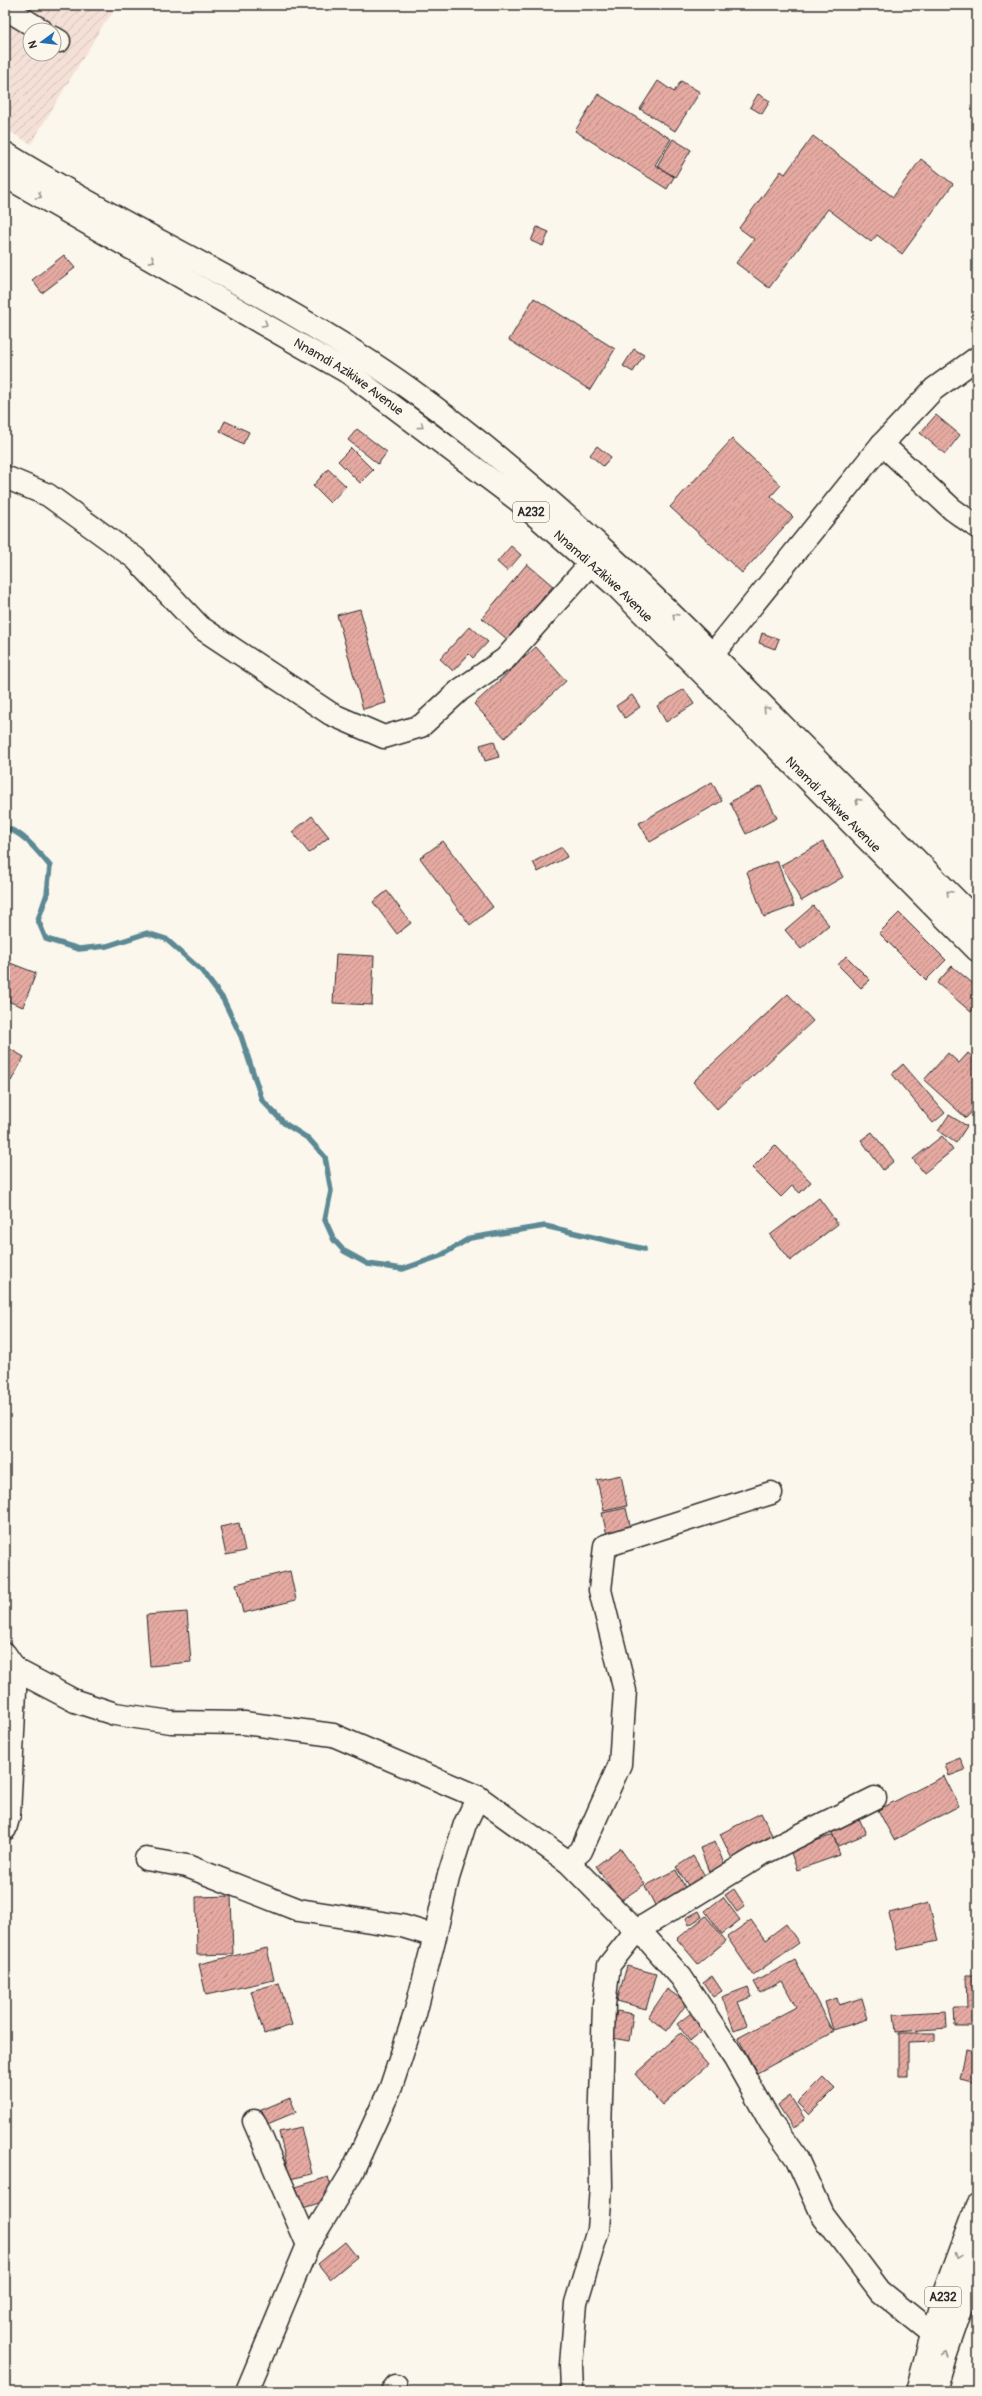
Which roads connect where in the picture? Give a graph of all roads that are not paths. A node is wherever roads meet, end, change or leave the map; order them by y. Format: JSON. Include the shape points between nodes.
{"nodes":[{"id":1,"x":5,"y":8,"type":"edge"},
{"id":2,"x":28,"y":22,"type":"edge"},
{"id":3,"x":5,"y":154,"type":"edge"},
{"id":4,"x":5,"y":176,"type":"edge"},
{"id":5,"x":977,"y":358,"type":"edge"},
{"id":6,"x":882,"y":444,"type":"junction"},
{"id":7,"x":5,"y":476,"type":"edge"},
{"id":8,"x":977,"y":527,"type":"edge"},
{"id":9,"x":591,"y":563,"type":"junction"},
{"id":10,"x":713,"y":654,"type":"junction"},
{"id":11,"x":977,"y":921,"type":"edge"},
{"id":12,"x":977,"y":950,"type":"edge"},
{"id":13,"x":771,"y":1493,"type":"dead end"},
{"id":14,"x":10,"y":1662,"type":"edge"},
{"id":15,"x":478,"y":1797,"type":"junction"},
{"id":16,"x":875,"y":1798,"type":"dead end"},
{"id":17,"x":5,"y":1828,"type":"edge"},
{"id":18,"x":146,"y":1859,"type":"dead end"},
{"id":19,"x":568,"y":1862,"type":"junction"},
{"id":20,"x":636,"y":1931,"type":"junction"},
{"id":21,"x":435,"y":1936,"type":"junction"},
{"id":22,"x":254,"y":2121,"type":"dead end"},
{"id":23,"x":977,"y":2206,"type":"edge"},
{"id":24,"x":308,"y":2245,"type":"junction"},
{"id":25,"x":977,"y":2263,"type":"edge"},
{"id":26,"x":932,"y":2333,"type":"junction"},
{"id":27,"x":247,"y":2391,"type":"edge"},
{"id":28,"x":572,"y":2391,"type":"edge"},
{"id":29,"x":917,"y":2391,"type":"edge"},
{"id":30,"x":936,"y":2391,"type":"edge"}],
"edges":[{"from":1,"to":2,"type":"street"},
{"from":10,"to":3,"type":"street","name":"Nnamdi Azikiwe Avenue","number":"A232","one_way":true,"via":[[616,559],[549,499],[482,443],[410,390],[332,336]]},
{"from":4,"to":9,"type":"street","name":"Nnamdi Azikiwe Avenue","number":"A232","one_way":true,"via":[[349,373],[519,501]]},
{"from":5,"to":6,"type":"street","via":[[934,389]]},
{"from":6,"to":8,"type":"street","via":[[952,509]]},
{"from":6,"to":10,"type":"street"},
{"from":7,"to":9,"type":"street","via":[[48,495],[135,558],[206,631],[331,714],[384,737],[421,726],[460,690],[505,659]]},
{"from":9,"to":12,"type":"street","name":"Nnamdi Azikiwe Avenue","number":"A232"},
{"from":11,"to":10,"type":"street","name":"Nnamdi Azikiwe Avenue","number":"A232","one_way":true},
{"from":13,"to":19,"type":"street","via":[[605,1546],[600,1590],[626,1691],[620,1764],[581,1851]]},
{"from":14,"to":15,"type":"street","via":[[75,1701],[116,1714],[171,1722],[244,1723],[333,1735]]},
{"from":14,"to":17,"type":"street","via":[[8,1815]]},
{"from":15,"to":19,"type":"street"},
{"from":15,"to":21,"type":"street","via":[[465,1824],[448,1878]]},
{"from":16,"to":20,"type":"street","via":[[762,1854]]},
{"from":18,"to":21,"type":"street","via":[[187,1866],[299,1910],[402,1926]]},
{"from":19,"to":20,"type":"street"},
{"from":20,"to":26,"type":"street","via":[[648,1940],[681,1977],[735,2059],[771,2123],[797,2159],[822,2214],[880,2291]]},
{"from":20,"to":28,"type":"street","via":[[610,1965],[604,2005],[598,2230],[576,2303],[571,2365]]},
{"from":21,"to":24,"type":"street","via":[[415,2014],[391,2087],[352,2172]]},
{"from":22,"to":24,"type":"street"},
{"from":23,"to":26,"type":"street","number":"A232","one_way":true},
{"from":24,"to":27,"type":"street"},
{"from":30,"to":25,"type":"street","number":"A232","one_way":true,"via":[[945,2356]]},
{"from":26,"to":29,"type":"street","number":"A232"}]}
